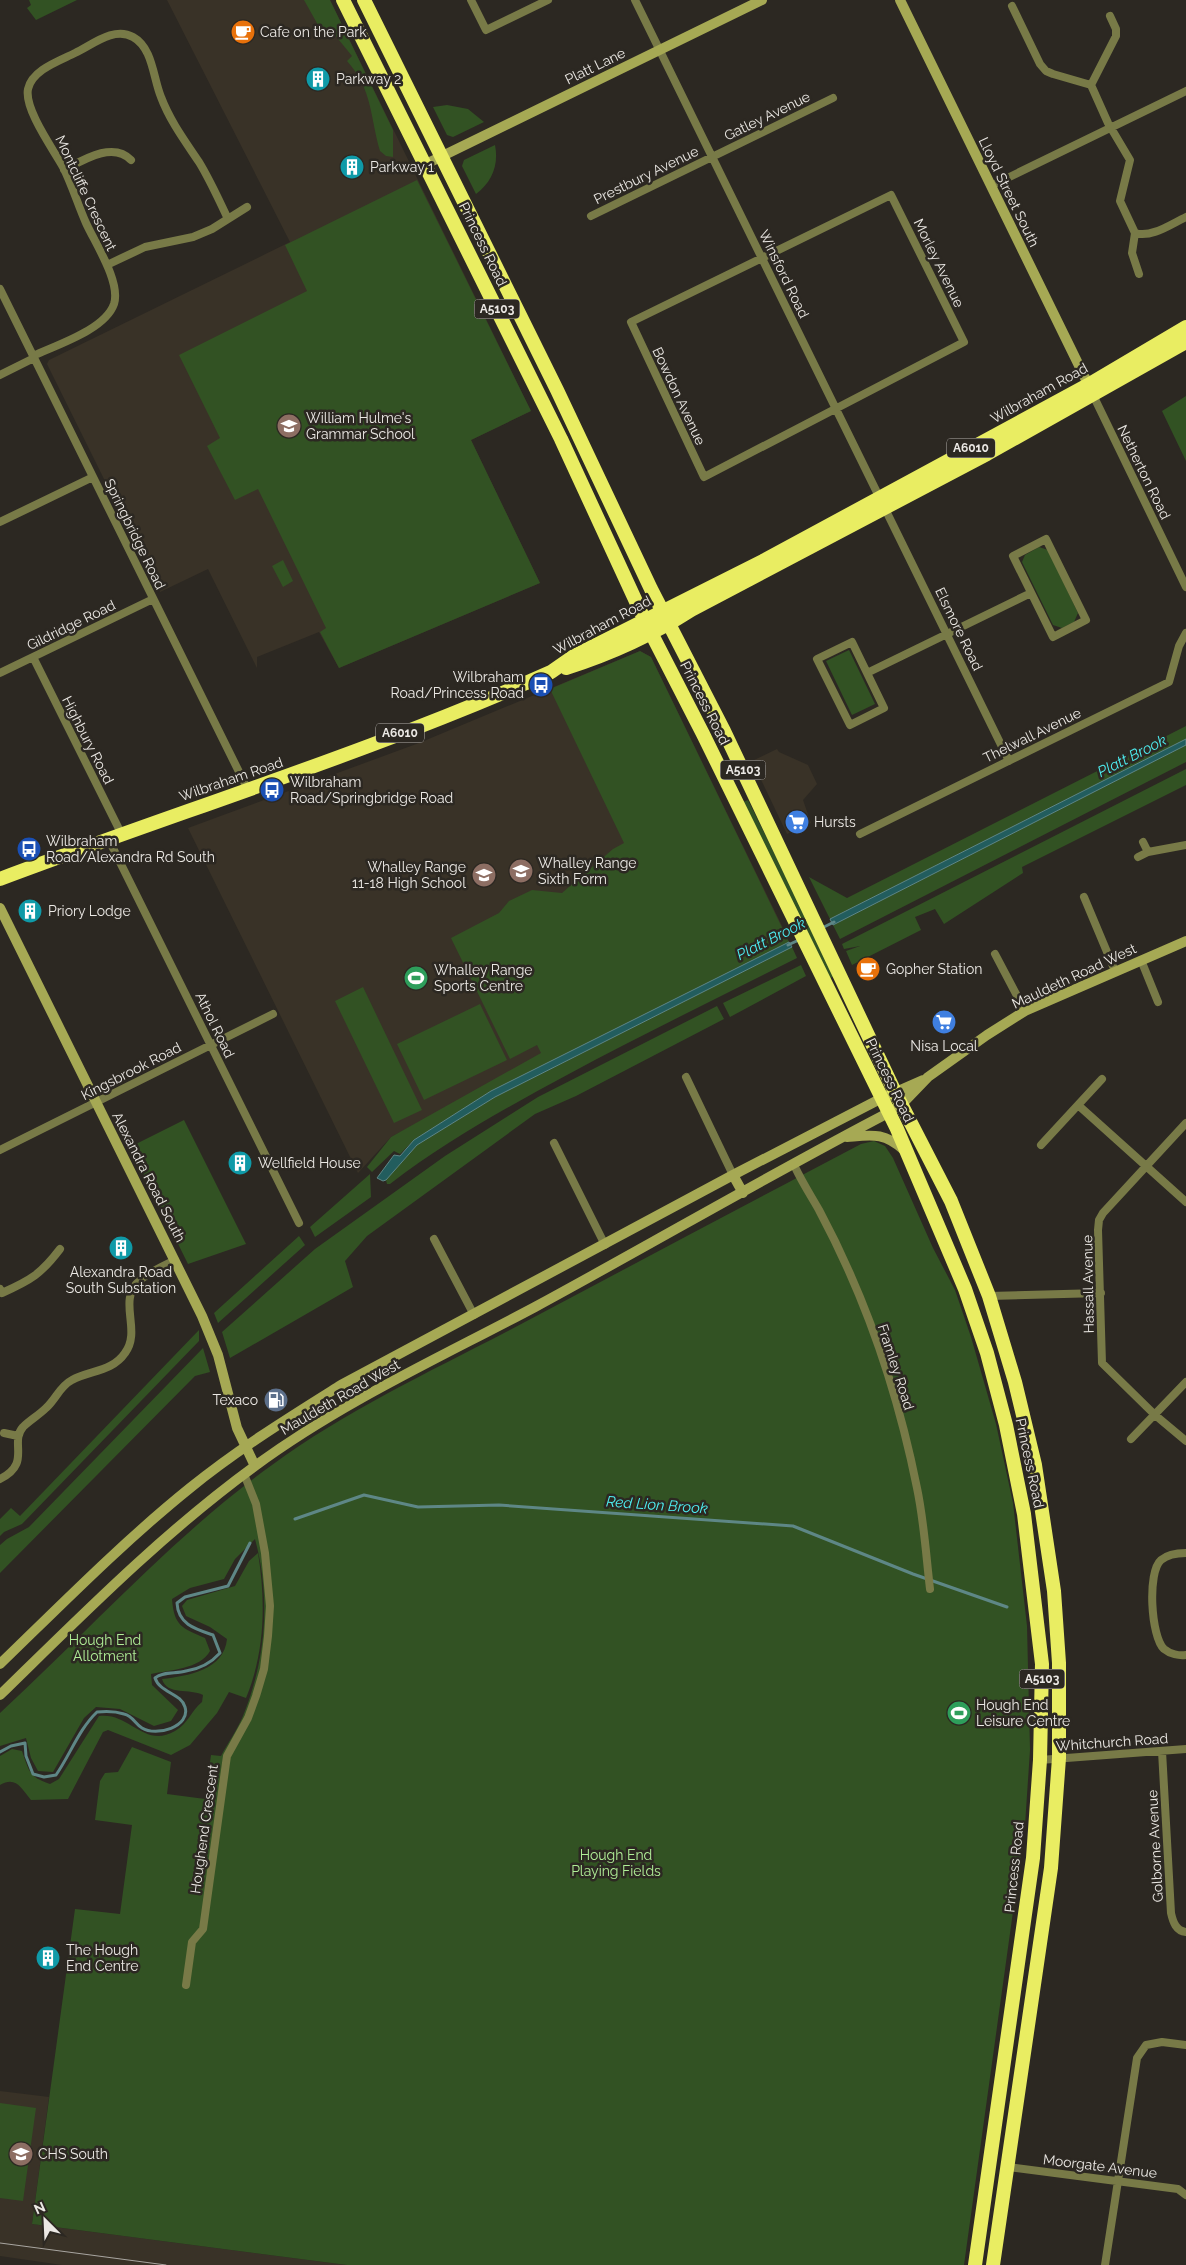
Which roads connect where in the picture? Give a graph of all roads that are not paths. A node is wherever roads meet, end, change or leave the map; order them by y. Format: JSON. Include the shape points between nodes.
{"nodes":[{"id":1,"x":344,"y":0,"type":"edge"},
{"id":2,"x":364,"y":0,"type":"edge"},
{"id":3,"x":470,"y":0,"type":"edge"},
{"id":4,"x":548,"y":0,"type":"edge"},
{"id":5,"x":635,"y":0,"type":"edge"},
{"id":6,"x":762,"y":0,"type":"edge"},
{"id":7,"x":900,"y":0,"type":"edge"},
{"id":8,"x":1012,"y":6,"type":"dead end"},
{"id":9,"x":1110,"y":16,"type":"dead end"},
{"id":10,"x":660,"y":50,"type":"junction"},
{"id":11,"x":1090,"y":85,"type":"junction"},
{"id":12,"x":1186,"y":91,"type":"edge"},
{"id":13,"x":833,"y":98,"type":"dead end"},
{"id":14,"x":1112,"y":128,"type":"junction"},
{"id":15,"x":441,"y":157,"type":"junction"},
{"id":16,"x":712,"y":157,"type":"junction"},
{"id":17,"x":131,"y":160,"type":"dead end"},
{"id":18,"x":426,"y":164,"type":"junction"},
{"id":19,"x":64,"y":170,"type":"junction"},
{"id":20,"x":991,"y":186,"type":"junction"},
{"id":21,"x":247,"y":208,"type":"dead end"},
{"id":22,"x":591,"y":216,"type":"dead end"},
{"id":23,"x":1186,"y":217,"type":"edge"},
{"id":24,"x":228,"y":219,"type":"junction"},
{"id":25,"x":1135,"y":233,"type":"junction"},
{"id":26,"x":762,"y":258,"type":"junction"},
{"id":27,"x":107,"y":265,"type":"junction"},
{"id":28,"x":1139,"y":274,"type":"dead end"},
{"id":29,"x":0,"y":289,"type":"edge"},
{"id":30,"x":1186,"y":327,"type":"edge"},
{"id":31,"x":1186,"y":342,"type":"edge"},
{"id":32,"x":34,"y":357,"type":"junction"},
{"id":33,"x":0,"y":375,"type":"edge"},
{"id":34,"x":1091,"y":390,"type":"junction"},
{"id":35,"x":837,"y":409,"type":"junction"},
{"id":36,"x":93,"y":477,"type":"junction"},
{"id":37,"x":883,"y":503,"type":"junction"},
{"id":38,"x":0,"y":522,"type":"edge"},
{"id":39,"x":1186,"y":587,"type":"edge"},
{"id":40,"x":1031,"y":593,"type":"junction"},
{"id":41,"x":154,"y":599,"type":"junction"},
{"id":42,"x":663,"y":611,"type":"junction"},
{"id":43,"x":670,"y":624,"type":"junction"},
{"id":44,"x":648,"y":627,"type":"junction"},
{"id":45,"x":1186,"y":633,"type":"edge"},
{"id":46,"x":948,"y":634,"type":"junction"},
{"id":47,"x":33,"y":657,"type":"junction"},
{"id":48,"x":0,"y":673,"type":"edge"},
{"id":49,"x":867,"y":673,"type":"junction"},
{"id":50,"x":1009,"y":761,"type":"junction"},
{"id":51,"x":248,"y":790,"type":"junction"},
{"id":52,"x":860,"y":834,"type":"dead end"},
{"id":53,"x":115,"y":836,"type":"junction"},
{"id":54,"x":1143,"y":842,"type":"dead end"},
{"id":55,"x":1186,"y":845,"type":"edge"},
{"id":56,"x":1148,"y":852,"type":"junction"},
{"id":57,"x":1138,"y":857,"type":"dead end"},
{"id":58,"x":0,"y":879,"type":"edge"},
{"id":59,"x":1084,"y":897,"type":"dead end"},
{"id":60,"x":0,"y":908,"type":"edge"},
{"id":61,"x":1186,"y":941,"type":"edge"},
{"id":62,"x":995,"y":954,"type":"dead end"},
{"id":63,"x":1140,"y":960,"type":"junction"},
{"id":64,"x":1115,"y":971,"type":"junction"},
{"id":65,"x":1158,"y":1002,"type":"dead end"},
{"id":66,"x":1025,"y":1011,"type":"junction"},
{"id":67,"x":273,"y":1014,"type":"dead end"},
{"id":68,"x":211,"y":1045,"type":"junction"},
{"id":69,"x":686,"y":1077,"type":"dead end"},
{"id":70,"x":1102,"y":1079,"type":"dead end"},
{"id":71,"x":882,"y":1098,"type":"junction"},
{"id":72,"x":898,"y":1098,"type":"junction"},
{"id":73,"x":96,"y":1103,"type":"junction"},
{"id":74,"x":1078,"y":1105,"type":"junction"},
{"id":75,"x":888,"y":1113,"type":"junction"},
{"id":76,"x":1186,"y":1123,"type":"edge"},
{"id":77,"x":843,"y":1137,"type":"junction"},
{"id":78,"x":554,"y":1143,"type":"dead end"},
{"id":79,"x":1040,"y":1145,"type":"dead end"},
{"id":80,"x":0,"y":1150,"type":"edge"},
{"id":81,"x":904,"y":1150,"type":"junction"},
{"id":82,"x":1145,"y":1166,"type":"junction"},
{"id":83,"x":795,"y":1167,"type":"dead end"},
{"id":84,"x":733,"y":1175,"type":"junction"},
{"id":85,"x":742,"y":1193,"type":"junction"},
{"id":86,"x":1186,"y":1202,"type":"edge"},
{"id":87,"x":299,"y":1223,"type":"dead end"},
{"id":88,"x":434,"y":1239,"type":"dead end"},
{"id":89,"x":605,"y":1245,"type":"junction"},
{"id":90,"x":60,"y":1249,"type":"dead end"},
{"id":91,"x":175,"y":1260,"type":"junction"},
{"id":92,"x":0,"y":1289,"type":"edge"},
{"id":93,"x":1101,"y":1293,"type":"junction"},
{"id":94,"x":989,"y":1296,"type":"junction"},
{"id":95,"x":474,"y":1315,"type":"junction"},
{"id":96,"x":1186,"y":1382,"type":"edge"},
{"id":97,"x":1155,"y":1416,"type":"junction"},
{"id":98,"x":4,"y":1433,"type":"dead end"},
{"id":99,"x":18,"y":1436,"type":"junction"},
{"id":100,"x":1131,"y":1439,"type":"dead end"},
{"id":101,"x":1186,"y":1441,"type":"edge"},
{"id":102,"x":245,"y":1447,"type":"junction"},
{"id":103,"x":255,"y":1466,"type":"junction"},
{"id":104,"x":244,"y":1474,"type":"junction"},
{"id":105,"x":0,"y":1479,"type":"edge"},
{"id":106,"x":1186,"y":1553,"type":"edge"},
{"id":107,"x":930,"y":1589,"type":"dead end"},
{"id":108,"x":1186,"y":1655,"type":"edge"},
{"id":109,"x":0,"y":1664,"type":"edge"},
{"id":110,"x":0,"y":1695,"type":"edge"},
{"id":111,"x":1186,"y":1750,"type":"edge"},
{"id":112,"x":1162,"y":1751,"type":"junction"},
{"id":113,"x":1059,"y":1758,"type":"junction"},
{"id":114,"x":1040,"y":1760,"type":"junction"},
{"id":115,"x":1186,"y":1932,"type":"edge"},
{"id":116,"x":186,"y":1985,"type":"dead end"},
{"id":117,"x":1186,"y":2045,"type":"edge"},
{"id":118,"x":1008,"y":2167,"type":"junction"},
{"id":119,"x":1117,"y":2182,"type":"junction"},
{"id":120,"x":1186,"y":2195,"type":"edge"},
{"id":121,"x":975,"y":2265,"type":"edge"},
{"id":122,"x":994,"y":2265,"type":"edge"},
{"id":123,"x":1105,"y":2265,"type":"edge"}],
"edges":[{"from":1,"to":18,"type":"highway","name":"Princess Road","number":"A5103"},
{"from":2,"to":15,"type":"highway","name":"Princess Road","number":"A5103"},
{"from":3,"to":4,"type":"street","via":[[486,30]]},
{"from":5,"to":10,"type":"street","name":"Winsford Road"},
{"from":6,"to":10,"type":"street","name":"Platt Lane"},
{"from":7,"to":20,"type":"street","name":"Lloyd Street South"},
{"from":8,"to":11,"type":"street","via":[[1046,71]]},
{"from":9,"to":11,"type":"street","via":[[1116,36]]},
{"from":10,"to":15,"type":"street","name":"Platt Lane"},
{"from":10,"to":16,"type":"street","name":"Winsford Road"},
{"from":11,"to":14,"type":"street"},
{"from":12,"to":14,"type":"street"},
{"from":13,"to":16,"type":"street","name":"Gatley Avenue"},
{"from":14,"to":20,"type":"street"},
{"from":14,"to":25,"type":"street","via":[[1130,160],[1120,201]]},
{"from":15,"to":18,"type":"street","name":"Platt Lane"},
{"from":15,"to":42,"type":"highway","name":"Princess Road","number":"A5103"},
{"from":16,"to":22,"type":"street","name":"Prestbury Avenue"},
{"from":16,"to":26,"type":"street","name":"Winsford Road"},
{"from":17,"to":19,"type":"street","via":[[126,154],[113,152],[90,157]]},
{"from":18,"to":44,"type":"highway","name":"Princess Road","number":"A5103","via":[[561,439]]},
{"from":19,"to":24,"type":"street","name":"Montcliffe Crescent","via":[[31,110],[28,90],[33,79],[48,66],[119,32],[141,42],[167,113],[199,163]]},
{"from":19,"to":27,"type":"street","name":"Montcliffe Crescent"},
{"from":20,"to":34,"type":"street","name":"Lloyd Street South"},
{"from":21,"to":24,"type":"street"},
{"from":23,"to":25,"type":"street","via":[[1151,234]]},
{"from":24,"to":27,"type":"street","via":[[193,237],[144,247]]},
{"from":25,"to":28,"type":"street","via":[[1132,253]]},
{"from":26,"to":35,"type":"street","name":"Winsford Road"},
{"from":26,"to":35,"type":"street","name":"Morley Avenue","via":[[891,196],[956,325],[964,342]]},
{"from":26,"to":35,"type":"street","name":"Bowdon Avenue","via":[[630,322],[704,477]]},
{"from":27,"to":32,"type":"street","name":"Montcliffe Crescent","via":[[115,293],[114,304],[108,314],[88,331]]},
{"from":29,"to":32,"type":"street","name":"Springbridge Road"},
{"from":30,"to":34,"type":"highway","name":"Wilbraham Road","number":"A6010"},
{"from":31,"to":34,"type":"highway","name":"Wilbraham Road","number":"A6010"},
{"from":32,"to":33,"type":"street","name":"Montcliffe Crescent"},
{"from":32,"to":36,"type":"street","name":"Springbridge Road"},
{"from":34,"to":37,"type":"highway","name":"Wilbraham Road","number":"A6010"},
{"from":34,"to":39,"type":"street","name":"Netherton Road"},
{"from":35,"to":37,"type":"street","name":"Winsford Road"},
{"from":36,"to":38,"type":"street"},
{"from":36,"to":41,"type":"street","name":"Springbridge Road"},
{"from":37,"to":42,"type":"highway","name":"Wilbraham Road","number":"A6010"},
{"from":37,"to":43,"type":"highway","name":"Wilbraham Road","number":"A6010"},
{"from":37,"to":46,"type":"street","name":"Elsmore Road"},
{"from":40,"to":40,"type":"street","via":[[1013,556],[1046,540],[1086,620],[1053,637]]},
{"from":40,"to":46,"type":"street"},
{"from":41,"to":47,"type":"street","name":"Gildridge Road"},
{"from":41,"to":51,"type":"street","name":"Springbridge Road"},
{"from":42,"to":43,"type":"highway","name":"Princess Road","number":"A5103"},
{"from":42,"to":44,"type":"highway","name":"Wilbraham Road","number":"A6010"},
{"from":43,"to":44,"type":"highway","name":"Wilbraham Road","number":"A6010"},
{"from":43,"to":72,"type":"highway","name":"Princess Road","number":"A5103"},
{"from":44,"to":51,"type":"highway","name":"Wilbraham Road","number":"A6010","via":[[574,656],[551,672],[431,721]]},
{"from":44,"to":71,"type":"highway","name":"Princess Road","number":"A5103"},
{"from":45,"to":50,"type":"street","name":"Thelwall Avenue","via":[[1169,682]]},
{"from":46,"to":49,"type":"street"},
{"from":46,"to":50,"type":"street","name":"Elsmore Road"},
{"from":47,"to":48,"type":"street","name":"Gildridge Road"},
{"from":47,"to":53,"type":"street","name":"Highbury Road"},
{"from":49,"to":49,"type":"street","via":[[884,708],[850,725],[817,658],[852,642]]},
{"from":50,"to":52,"type":"street","name":"Thelwall Avenue"},
{"from":51,"to":53,"type":"highway","name":"Wilbraham Road","number":"A6010"},
{"from":53,"to":58,"type":"highway","name":"Wilbraham Road","number":"A6010"},
{"from":53,"to":68,"type":"street","name":"Athol Road"},
{"from":54,"to":56,"type":"street"},
{"from":55,"to":56,"type":"street"},
{"from":56,"to":57,"type":"street"},
{"from":59,"to":64,"type":"street"},
{"from":60,"to":73,"type":"street","name":"Alexandra Road South"},
{"from":61,"to":63,"type":"street","name":"Mauldeth Road West"},
{"from":62,"to":66,"type":"street"},
{"from":63,"to":64,"type":"street","name":"Mauldeth Road West"},
{"from":63,"to":65,"type":"street"},
{"from":64,"to":66,"type":"street","name":"Mauldeth Road West"},
{"from":66,"to":72,"type":"street","name":"Mauldeth Road West"},
{"from":67,"to":68,"type":"street","name":"Kingsbrook Road"},
{"from":68,"to":73,"type":"street","name":"Kingsbrook Road"},
{"from":68,"to":87,"type":"street","name":"Athol Road"},
{"from":69,"to":84,"type":"street"},
{"from":70,"to":74,"type":"street"},
{"from":71,"to":72,"type":"street","name":"Mauldeth Road West"},
{"from":71,"to":75,"type":"highway","name":"Princess Road","number":"A5103"},
{"from":71,"to":84,"type":"street","name":"Mauldeth Road West"},
{"from":72,"to":75,"type":"street","name":"Mauldeth Road West"},
{"from":72,"to":94,"type":"highway","name":"Princess Road","number":"A5103","via":[[951,1201]]},
{"from":73,"to":80,"type":"street","name":"Kingsbrook Road"},
{"from":73,"to":91,"type":"street","name":"Alexandra Road South"},
{"from":74,"to":79,"type":"street"},
{"from":74,"to":82,"type":"street"},
{"from":75,"to":77,"type":"street","name":"Mauldeth Road West"},
{"from":75,"to":81,"type":"highway","name":"Princess Road","number":"A5103"},
{"from":76,"to":82,"type":"street","name":"Hassall Avenue"},
{"from":77,"to":81,"type":"street","name":"Mauldeth Road West","via":[[879,1135]]},
{"from":77,"to":85,"type":"street","name":"Mauldeth Road West"},
{"from":78,"to":89,"type":"street"},
{"from":81,"to":114,"type":"highway","name":"Princess Road","number":"A5103","via":[[974,1312],[1012,1452],[1024,1514],[1042,1664]]},
{"from":82,"to":86,"type":"street"},
{"from":82,"to":93,"type":"street","name":"Hassall Avenue","via":[[1099,1220]]},
{"from":83,"to":107,"type":"street","name":"Framley Road","via":[[844,1264],[883,1363],[917,1487]]},
{"from":84,"to":85,"type":"street"},
{"from":84,"to":89,"type":"street","name":"Mauldeth Road West"},
{"from":85,"to":103,"type":"street","name":"Mauldeth Road West","via":[[389,1383],[300,1434]]},
{"from":88,"to":95,"type":"street"},
{"from":89,"to":95,"type":"street","name":"Mauldeth Road West"},
{"from":90,"to":92,"type":"street","via":[[44,1270],[21,1285],[2,1293]]},
{"from":91,"to":99,"type":"street","via":[[153,1272],[132,1290],[129,1314],[133,1325],[125,1353],[108,1368],[63,1386]]},
{"from":91,"to":102,"type":"street","name":"Alexandra Road South","via":[[218,1355]]},
{"from":93,"to":94,"type":"street"},
{"from":93,"to":97,"type":"street","name":"Hassall Avenue","via":[[1102,1363]]},
{"from":94,"to":113,"type":"highway","name":"Princess Road","number":"A5103","via":[[1024,1419],[1043,1511],[1057,1627]]},
{"from":95,"to":102,"type":"street","name":"Mauldeth Road West","via":[[342,1385]]},
{"from":96,"to":97,"type":"street"},
{"from":97,"to":100,"type":"street"},
{"from":97,"to":101,"type":"street","name":"Hassall Avenue"},
{"from":98,"to":99,"type":"street"},
{"from":99,"to":105,"type":"street","via":[[18,1462]]},
{"from":102,"to":103,"type":"street","name":"Alexandra Road South"},
{"from":102,"to":109,"type":"street","name":"Mauldeth Road West","via":[[190,1488],[130,1540]]},
{"from":103,"to":104,"type":"street","name":"Mauldeth Road West"},
{"from":104,"to":110,"type":"street","name":"Mauldeth Road West","via":[[180,1524]]},
{"from":104,"to":116,"type":"street","name":"Houghend Crescent","via":[[256,1504],[265,1553],[270,1606],[264,1669],[248,1718],[227,1756],[203,1929],[192,1942]]},
{"from":106,"to":108,"type":"street","via":[[1173,1553],[1160,1561],[1153,1576],[1154,1628],[1160,1644],[1171,1653]]},
{"from":111,"to":112,"type":"street","name":"Whitchurch Road"},
{"from":112,"to":113,"type":"street","name":"Whitchurch Road"},
{"from":112,"to":115,"type":"street","name":"Golborne Avenue","via":[[1172,1921],[1181,1932]]},
{"from":113,"to":114,"type":"street","name":"Whitchurch Road"},
{"from":113,"to":118,"type":"highway","name":"Princess Road","number":"A5103","via":[[1051,1868]]},
{"from":114,"to":121,"type":"highway","name":"Princess Road","number":"A5103","via":[[1030,1883]]},
{"from":117,"to":119,"type":"street","via":[[1162,2042],[1146,2045],[1137,2058]]},
{"from":118,"to":119,"type":"street","name":"Moorgate Avenue"},
{"from":118,"to":122,"type":"highway","name":"Princess Road","number":"A5103"},
{"from":119,"to":120,"type":"street","name":"Moorgate Avenue","via":[[1178,2189]]},
{"from":119,"to":123,"type":"street"}]}
